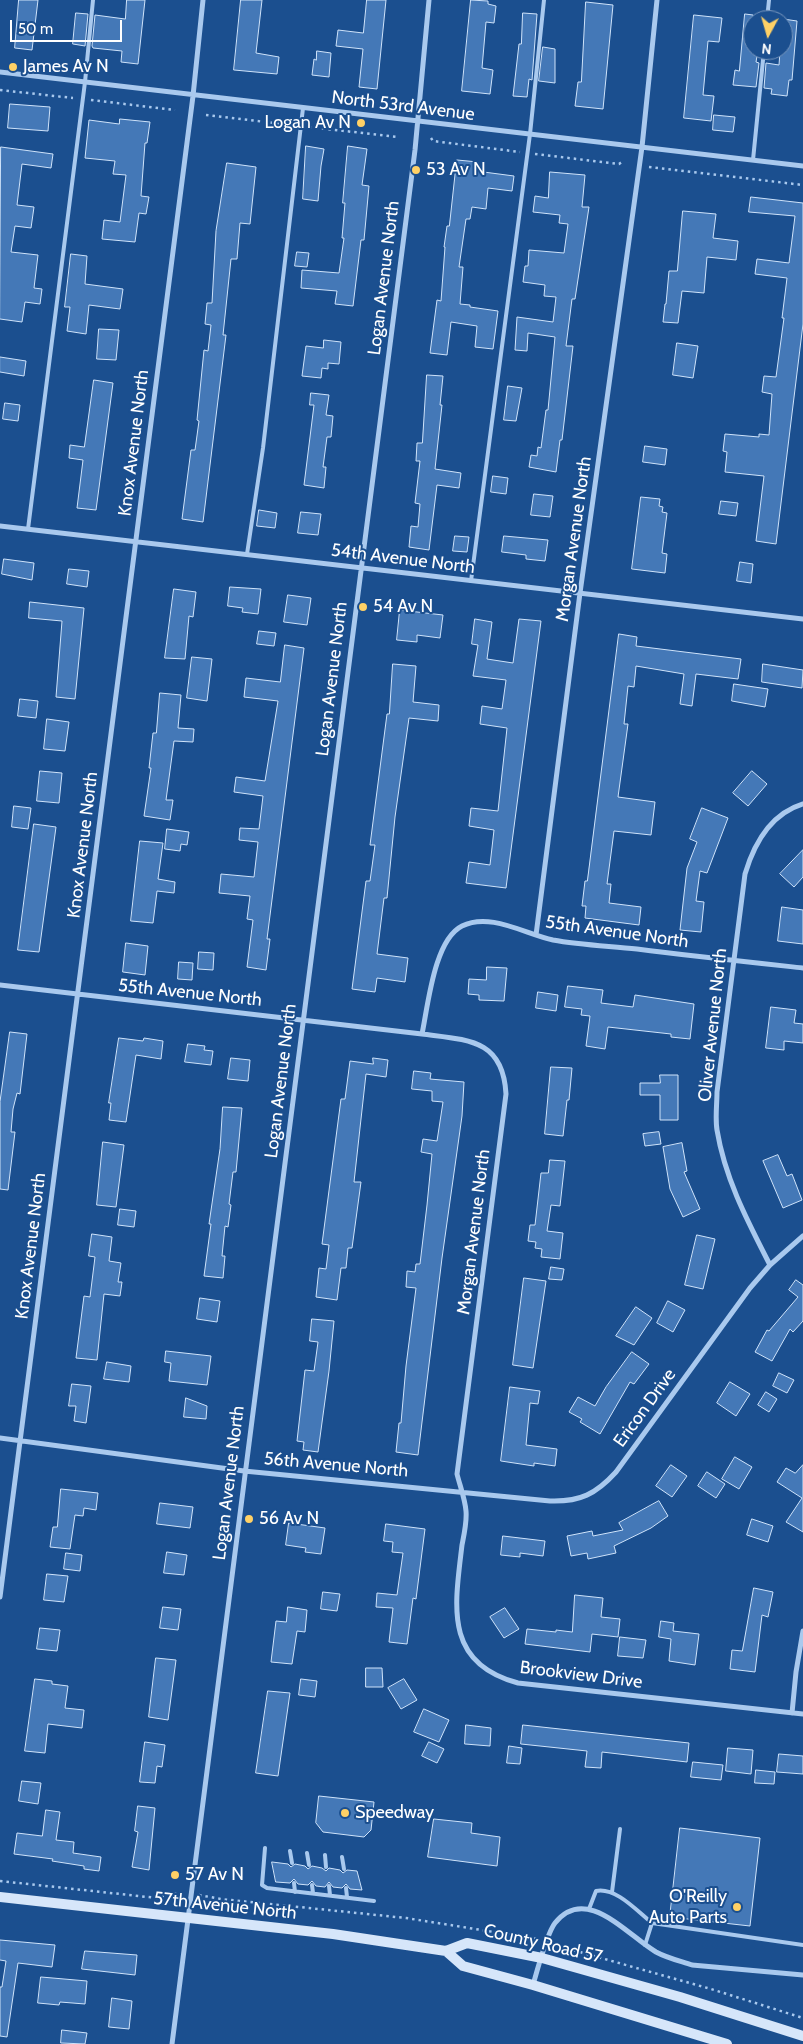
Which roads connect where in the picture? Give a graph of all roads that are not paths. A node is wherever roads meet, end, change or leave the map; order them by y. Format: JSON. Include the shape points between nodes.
{"nodes":[{"id":1,"x":93,"y":0,"type":"edge"},
{"id":2,"x":203,"y":0,"type":"edge"},
{"id":3,"x":429,"y":0,"type":"edge"},
{"id":4,"x":544,"y":0,"type":"edge"},
{"id":5,"x":657,"y":0,"type":"edge"},
{"id":6,"x":763,"y":60,"type":"edge"},
{"id":7,"x":0,"y":72,"type":"edge"},
{"id":8,"x":85,"y":82,"type":"junction"},
{"id":9,"x":193,"y":96,"type":"junction"},
{"id":10,"x":303,"y":108,"type":"junction"},
{"id":11,"x":416,"y":122,"type":"junction"},
{"id":12,"x":530,"y":134,"type":"junction"},
{"id":13,"x":642,"y":147,"type":"junction"},
{"id":14,"x":753,"y":160,"type":"junction"},
{"id":15,"x":803,"y":166,"type":"edge"},
{"id":16,"x":0,"y":526,"type":"edge"},
{"id":17,"x":28,"y":529,"type":"junction"},
{"id":18,"x":135,"y":541,"type":"junction"},
{"id":19,"x":247,"y":554,"type":"junction"},
{"id":20,"x":361,"y":568,"type":"junction"},
{"id":21,"x":471,"y":581,"type":"junction"},
{"id":22,"x":580,"y":593,"type":"junction"},
{"id":23,"x":803,"y":619,"type":"edge"},
{"id":24,"x":803,"y":804,"type":"edge"},
{"id":25,"x":536,"y":935,"type":"junction"},
{"id":26,"x":734,"y":960,"type":"junction"},
{"id":27,"x":803,"y":968,"type":"edge"},
{"id":28,"x":0,"y":985,"type":"edge"},
{"id":29,"x":77,"y":994,"type":"junction"},
{"id":30,"x":303,"y":1019,"type":"junction"},
{"id":31,"x":422,"y":1034,"type":"junction"},
{"id":32,"x":803,"y":1236,"type":"edge"},
{"id":33,"x":770,"y":1265,"type":"junction"},
{"id":34,"x":0,"y":1438,"type":"edge"},
{"id":35,"x":19,"y":1440,"type":"junction"},
{"id":36,"x":244,"y":1470,"type":"junction"},
{"id":37,"x":461,"y":1491,"type":"junction"},
{"id":38,"x":0,"y":1597,"type":"edge"},
{"id":39,"x":803,"y":1631,"type":"edge"},
{"id":40,"x":792,"y":1713,"type":"junction"},
{"id":41,"x":803,"y":1714,"type":"edge"},
{"id":42,"x":620,"y":1829,"type":"dead end"},
{"id":43,"x":265,"y":1848,"type":"dead end"},
{"id":44,"x":290,"y":1851,"type":"dead end"},
{"id":45,"x":307,"y":1853,"type":"dead end"},
{"id":46,"x":325,"y":1855,"type":"dead end"},
{"id":47,"x":342,"y":1857,"type":"dead end"},
{"id":48,"x":292,"y":1863,"type":"dead end"},
{"id":49,"x":309,"y":1865,"type":"dead end"},
{"id":50,"x":326,"y":1868,"type":"dead end"},
{"id":51,"x":344,"y":1869,"type":"dead end"},
{"id":52,"x":294,"y":1883,"type":"dead end"},
{"id":53,"x":312,"y":1885,"type":"dead end"},
{"id":54,"x":329,"y":1886,"type":"dead end"},
{"id":55,"x":346,"y":1888,"type":"dead end"},
{"id":56,"x":295,"y":1892,"type":"junction"},
{"id":57,"x":612,"y":1892,"type":"junction"},
{"id":58,"x":313,"y":1893,"type":"junction"},
{"id":59,"x":330,"y":1895,"type":"junction"},
{"id":60,"x":0,"y":1897,"type":"edge"},
{"id":61,"x":347,"y":1898,"type":"junction"},
{"id":62,"x":374,"y":1901,"type":"dead end"},
{"id":63,"x":589,"y":1909,"type":"junction"},
{"id":64,"x":188,"y":1918,"type":"junction"},
{"id":65,"x":652,"y":1923,"type":"junction"},
{"id":66,"x":645,"y":1944,"type":"junction"},
{"id":67,"x":803,"y":1945,"type":"edge"},
{"id":68,"x":446,"y":1951,"type":"junction"},
{"id":69,"x":542,"y":1958,"type":"junction"},
{"id":70,"x":803,"y":1976,"type":"edge"},
{"id":71,"x":533,"y":1985,"type":"junction"},
{"id":72,"x":679,"y":2030,"type":"junction"},
{"id":73,"x":803,"y":2036,"type":"edge"},
{"id":74,"x":172,"y":2044,"type":"edge"},
{"id":75,"x":701,"y":2044,"type":"edge"},
{"id":76,"x":726,"y":2044,"type":"edge"}],
"edges":[{"from":1,"to":8,"type":"lane"},
{"from":2,"to":9,"type":"street","name":"Knox Avenue North"},
{"from":3,"to":11,"type":"street","name":"Logan Avenue North"},
{"from":4,"to":12,"type":"lane"},
{"from":5,"to":13,"type":"street","name":"Morgan Avenue North"},
{"from":6,"to":14,"type":"lane"},
{"from":7,"to":8,"type":"street","name":"North 53rd Avenue"},
{"from":8,"to":9,"type":"street","name":"North 53rd Avenue"},
{"from":8,"to":17,"type":"lane"},
{"from":9,"to":10,"type":"street","name":"North 53rd Avenue"},
{"from":9,"to":18,"type":"street","name":"Knox Avenue North"},
{"from":10,"to":11,"type":"street","name":"North 53rd Avenue"},
{"from":10,"to":19,"type":"lane","via":[[263,448]]},
{"from":11,"to":12,"type":"street","name":"North 53rd Avenue"},
{"from":11,"to":20,"type":"street","name":"Logan Avenue North"},
{"from":12,"to":13,"type":"street","name":"North 53rd Avenue"},
{"from":12,"to":21,"type":"lane"},
{"from":13,"to":14,"type":"street","name":"North 53rd Avenue"},
{"from":13,"to":22,"type":"street","name":"Morgan Avenue North"},
{"from":14,"to":15,"type":"street","name":"North 53rd Avenue"},
{"from":16,"to":17,"type":"street","name":"54th Avenue North"},
{"from":17,"to":18,"type":"street","name":"54th Avenue North"},
{"from":18,"to":19,"type":"street","name":"54th Avenue North"},
{"from":18,"to":29,"type":"street","name":"Knox Avenue North"},
{"from":19,"to":20,"type":"street","name":"54th Avenue North"},
{"from":20,"to":21,"type":"street","name":"54th Avenue North"},
{"from":20,"to":30,"type":"street","name":"Logan Avenue North"},
{"from":21,"to":22,"type":"street","name":"54th Avenue North"},
{"from":22,"to":23,"type":"street","name":"54th Avenue North"},
{"from":22,"to":25,"type":"street","name":"Morgan Avenue North"},
{"from":24,"to":26,"type":"street","name":"Oliver Avenue North","via":[[779,816],[751,853],[745,874]]},
{"from":25,"to":26,"type":"street","name":"55th Avenue North","via":[[554,940]]},
{"from":25,"to":31,"type":"street","name":"55th Avenue North","via":[[487,920],[460,926],[450,936],[438,959]]},
{"from":26,"to":27,"type":"street","name":"55th Avenue North"},
{"from":26,"to":33,"type":"street","name":"Oliver Avenue North","via":[[716,1092],[717,1128],[724,1163],[736,1197]]},
{"from":28,"to":29,"type":"street","name":"55th Avenue North"},
{"from":29,"to":30,"type":"street","name":"55th Avenue North"},
{"from":29,"to":35,"type":"street","name":"Knox Avenue North"},
{"from":30,"to":31,"type":"street","name":"55th Avenue North"},
{"from":30,"to":36,"type":"street","name":"Logan Avenue North"},
{"from":31,"to":37,"type":"street","name":"Morgan Avenue North","via":[[459,1039],[491,1051],[505,1078],[506,1094],[457,1474]]},
{"from":32,"to":33,"type":"street","name":"Ericon Drive"},
{"from":33,"to":37,"type":"street","name":"Ericon Drive","via":[[603,1486],[587,1496],[569,1501]]},
{"from":34,"to":35,"type":"street","name":"56th Avenue North"},
{"from":35,"to":36,"type":"street","name":"56th Avenue North"},
{"from":35,"to":38,"type":"street","name":"Knox Avenue North"},
{"from":36,"to":37,"type":"street","name":"56th Avenue North"},
{"from":36,"to":64,"type":"street","name":"Logan Avenue North"},
{"from":37,"to":40,"type":"street","name":"Brookview Drive","via":[[466,1512],[456,1616],[467,1649],[485,1668],[518,1682]]},
{"from":39,"to":40,"type":"street"},
{"from":40,"to":41,"type":"street","name":"Brookview Drive"},
{"from":42,"to":57,"type":"lane"},
{"from":43,"to":56,"type":"lane","via":[[262,1884],[267,1888]]},
{"from":44,"to":48,"type":"lane"},
{"from":45,"to":49,"type":"lane"},
{"from":46,"to":50,"type":"lane"},
{"from":47,"to":51,"type":"lane"},
{"from":52,"to":56,"type":"lane"},
{"from":53,"to":58,"type":"lane"},
{"from":54,"to":59,"type":"lane"},
{"from":55,"to":61,"type":"lane"},
{"from":56,"to":58,"type":"lane"},
{"from":57,"to":63,"type":"lane","via":[[596,1890]]},
{"from":57,"to":65,"type":"lane"},
{"from":58,"to":59,"type":"lane"},
{"from":59,"to":61,"type":"lane"},
{"from":60,"to":64,"type":"street","name":"57th Avenue North"},
{"from":61,"to":62,"type":"lane"},
{"from":63,"to":66,"type":"street","via":[[604,1915]]},
{"from":63,"to":69,"type":"street","via":[[574,1908],[555,1923]]},
{"from":64,"to":68,"type":"street","name":"57th Avenue North","via":[[333,1934]]},
{"from":64,"to":74,"type":"street","name":"Logan Avenue North"},
{"from":65,"to":66,"type":"lane"},
{"from":65,"to":67,"type":"lane"},
{"from":66,"to":70,"type":"street","via":[[692,1965]]},
{"from":68,"to":69,"type":"street","name":"County Road 57","via":[[467,1943]]},
{"from":68,"to":71,"type":"street","via":[[462,1966]]},
{"from":69,"to":71,"type":"street"},
{"from":69,"to":73,"type":"street","name":"County Road 57"},
{"from":71,"to":72,"type":"street"},
{"from":72,"to":75,"type":"street"},
{"from":72,"to":76,"type":"street"}]}
